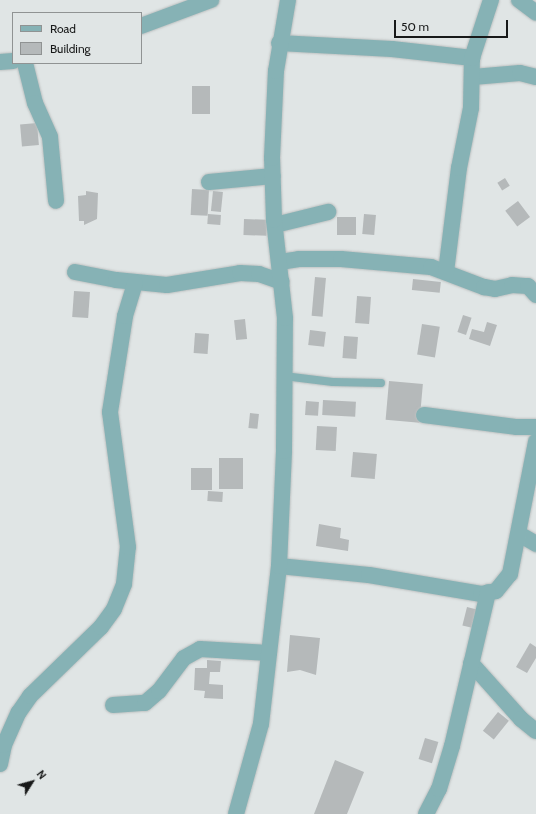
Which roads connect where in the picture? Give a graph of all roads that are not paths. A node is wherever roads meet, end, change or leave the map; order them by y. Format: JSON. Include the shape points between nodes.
{"nodes":[{"id":1,"x":211,"y":0,"type":"edge"},
{"id":2,"x":288,"y":0,"type":"edge"},
{"id":3,"x":492,"y":0,"type":"edge"},
{"id":4,"x":519,"y":0,"type":"edge"},
{"id":5,"x":536,"y":13,"type":"edge"},
{"id":6,"x":142,"y":26,"type":"edge"},
{"id":7,"x":279,"y":42,"type":"junction"},
{"id":8,"x":472,"y":58,"type":"junction"},
{"id":9,"x":12,"y":61,"type":"edge"},
{"id":10,"x":0,"y":62,"type":"edge"},
{"id":11,"x":25,"y":64,"type":"edge"},
{"id":12,"x":536,"y":77,"type":"edge"},
{"id":13,"x":473,"y":78,"type":"junction"},
{"id":14,"x":273,"y":176,"type":"junction"},
{"id":15,"x":209,"y":182,"type":"dead end"},
{"id":16,"x":56,"y":201,"type":"dead end"},
{"id":17,"x":328,"y":212,"type":"dead end"},
{"id":18,"x":275,"y":224,"type":"junction"},
{"id":19,"x":280,"y":262,"type":"junction"},
{"id":20,"x":76,"y":272,"type":"dead end"},
{"id":21,"x":446,"y":272,"type":"junction"},
{"id":22,"x":282,"y":282,"type":"junction"},
{"id":23,"x":136,"y":283,"type":"junction"},
{"id":24,"x":533,"y":287,"type":"edge"},
{"id":25,"x":284,"y":376,"type":"junction"},
{"id":26,"x":381,"y":383,"type":"dead end"},
{"id":27,"x":424,"y":415,"type":"dead end"},
{"id":28,"x":536,"y":427,"type":"edge"},
{"id":29,"x":536,"y":442,"type":"edge"},
{"id":30,"x":519,"y":534,"type":"junction"},
{"id":31,"x":536,"y":544,"type":"edge"},
{"id":32,"x":280,"y":566,"type":"junction"},
{"id":33,"x":488,"y":592,"type":"junction"},
{"id":34,"x":269,"y":653,"type":"junction"},
{"id":35,"x":471,"y":663,"type":"junction"},
{"id":36,"x":113,"y":705,"type":"dead end"},
{"id":37,"x":536,"y":731,"type":"edge"},
{"id":38,"x":0,"y":764,"type":"edge"},
{"id":39,"x":236,"y":814,"type":"edge"},
{"id":40,"x":426,"y":814,"type":"edge"}],
"edges":[{"from":1,"to":6,"type":"street"},
{"from":2,"to":7,"type":"street"},
{"from":3,"to":8,"type":"street"},
{"from":4,"to":5,"type":"street"},
{"from":7,"to":8,"type":"street","via":[[392,49]]},
{"from":7,"to":14,"type":"street","via":[[273,101]]},
{"from":8,"to":13,"type":"street"},
{"from":9,"to":10,"type":"street"},
{"from":11,"to":16,"type":"street","via":[[34,103],[50,137]]},
{"from":12,"to":13,"type":"street","via":[[520,73]]},
{"from":13,"to":21,"type":"street","via":[[471,108],[459,168]]},
{"from":14,"to":15,"type":"street"},
{"from":14,"to":18,"type":"street"},
{"from":17,"to":18,"type":"street"},
{"from":18,"to":19,"type":"street"},
{"from":19,"to":21,"type":"street","via":[[299,259],[377,261],[431,267]]},
{"from":19,"to":22,"type":"street"},
{"from":20,"to":23,"type":"street"},
{"from":21,"to":24,"type":"street","via":[[495,289],[512,285]]},
{"from":22,"to":23,"type":"street","via":[[259,274],[240,273],[167,285]]},
{"from":22,"to":25,"type":"street"},
{"from":23,"to":38,"type":"street","via":[[124,323],[110,412],[128,547],[124,584],[114,609],[101,627],[30,696],[19,712],[4,745]]},
{"from":25,"to":26,"type":"lane","via":[[333,382]]},
{"from":25,"to":32,"type":"street"},
{"from":27,"to":28,"type":"street","via":[[517,427]]},
{"from":29,"to":30,"type":"street"},
{"from":30,"to":31,"type":"street"},
{"from":30,"to":33,"type":"street","via":[[510,574],[503,584]]},
{"from":32,"to":33,"type":"street","via":[[369,575],[481,594]]},
{"from":32,"to":34,"type":"street"},
{"from":33,"to":35,"type":"street"},
{"from":34,"to":36,"type":"street","via":[[200,649],[184,658],[159,691],[145,703]]},
{"from":34,"to":39,"type":"street","via":[[259,738]]},
{"from":35,"to":37,"type":"street","via":[[521,719]]},
{"from":35,"to":40,"type":"street","via":[[452,746],[439,788]]}]}
